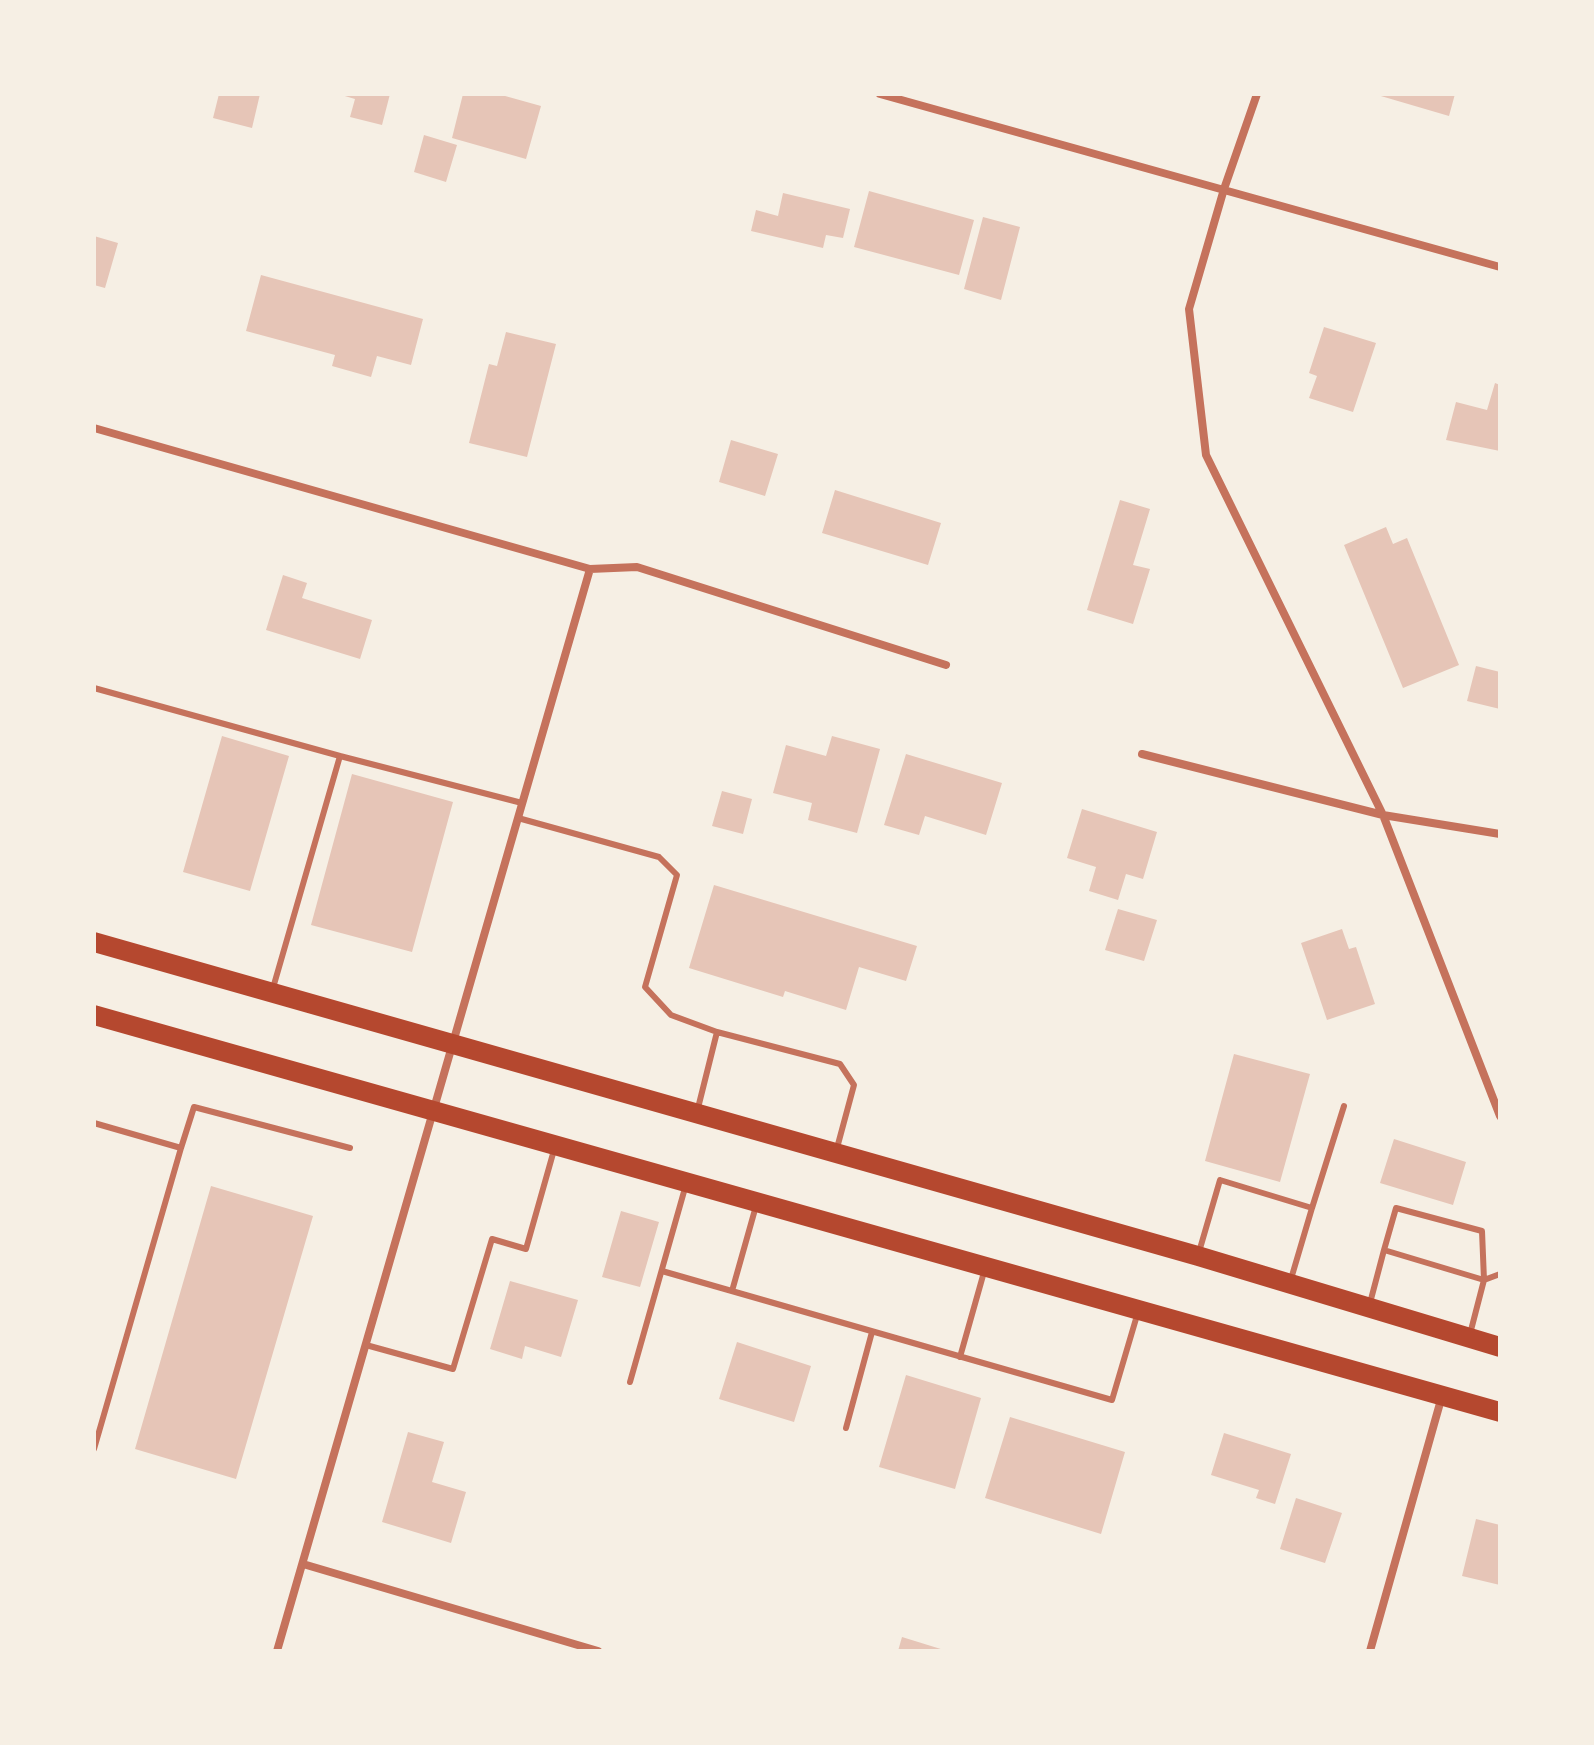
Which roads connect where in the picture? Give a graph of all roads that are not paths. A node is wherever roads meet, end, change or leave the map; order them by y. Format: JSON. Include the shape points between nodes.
{"nodes":[{"id":1,"x":880,"y":94,"type":"edge"},
{"id":2,"x":1257,"y":94,"type":"edge"},
{"id":3,"x":1224,"y":189,"type":"junction"},
{"id":4,"x":1500,"y":267,"type":"edge"},
{"id":5,"x":94,"y":428,"type":"edge"},
{"id":6,"x":590,"y":569,"type":"junction"},
{"id":7,"x":946,"y":665,"type":"dead end"},
{"id":8,"x":94,"y":688,"type":"edge"},
{"id":9,"x":1142,"y":754,"type":"dead end"},
{"id":10,"x":340,"y":756,"type":"junction"},
{"id":11,"x":522,"y":803,"type":"junction"},
{"id":12,"x":1383,"y":815,"type":"junction"},
{"id":13,"x":518,"y":818,"type":"junction"},
{"id":14,"x":1500,"y":834,"type":"edge"},
{"id":15,"x":94,"y":942,"type":"edge"},
{"id":16,"x":271,"y":995,"type":"junction"},
{"id":17,"x":94,"y":1015,"type":"edge"},
{"id":18,"x":717,"y":1032,"type":"junction"},
{"id":19,"x":453,"y":1045,"type":"junction"},
{"id":20,"x":1344,"y":1106,"type":"dead end"},
{"id":21,"x":435,"y":1108,"type":"junction"},
{"id":22,"x":696,"y":1115,"type":"junction"},
{"id":23,"x":1500,"y":1116,"type":"edge"},
{"id":24,"x":94,"y":1123,"type":"edge"},
{"id":25,"x":556,"y":1142,"type":"junction"},
{"id":26,"x":181,"y":1148,"type":"junction"},
{"id":27,"x":350,"y":1148,"type":"dead end"},
{"id":28,"x":835,"y":1155,"type":"junction"},
{"id":29,"x":687,"y":1180,"type":"junction"},
{"id":30,"x":758,"y":1200,"type":"junction"},
{"id":31,"x":1312,"y":1208,"type":"junction"},
{"id":32,"x":1384,"y":1250,"type":"junction"},
{"id":33,"x":1198,"y":1256,"type":"junction"},
{"id":34,"x":986,"y":1265,"type":"junction"},
{"id":35,"x":662,"y":1271,"type":"junction"},
{"id":36,"x":1500,"y":1274,"type":"edge"},
{"id":37,"x":1484,"y":1280,"type":"junction"},
{"id":38,"x":1290,"y":1283,"type":"junction"},
{"id":39,"x":732,"y":1291,"type":"junction"},
{"id":40,"x":1369,"y":1307,"type":"junction"},
{"id":41,"x":1139,"y":1309,"type":"junction"},
{"id":42,"x":872,"y":1332,"type":"junction"},
{"id":43,"x":1469,"y":1338,"type":"junction"},
{"id":44,"x":366,"y":1345,"type":"junction"},
{"id":45,"x":1500,"y":1347,"type":"edge"},
{"id":46,"x":960,"y":1357,"type":"junction"},
{"id":47,"x":630,"y":1382,"type":"dead end"},
{"id":48,"x":1442,"y":1395,"type":"junction"},
{"id":49,"x":1500,"y":1412,"type":"edge"},
{"id":50,"x":846,"y":1428,"type":"dead end"},
{"id":51,"x":94,"y":1449,"type":"edge"},
{"id":52,"x":303,"y":1564,"type":"junction"},
{"id":53,"x":277,"y":1651,"type":"edge"},
{"id":54,"x":598,"y":1651,"type":"edge"},
{"id":55,"x":1370,"y":1651,"type":"edge"}],
"edges":[{"from":1,"to":3,"type":"street"},
{"from":2,"to":3,"type":"street"},
{"from":3,"to":4,"type":"street"},
{"from":3,"to":12,"type":"street","via":[[1189,309],[1206,455]]},
{"from":5,"to":6,"type":"street"},
{"from":6,"to":7,"type":"street","via":[[637,567]]},
{"from":6,"to":11,"type":"street"},
{"from":8,"to":10,"type":"lane"},
{"from":9,"to":12,"type":"street"},
{"from":10,"to":11,"type":"lane"},
{"from":10,"to":16,"type":"lane"},
{"from":11,"to":13,"type":"street"},
{"from":12,"to":14,"type":"street"},
{"from":12,"to":23,"type":"street"},
{"from":13,"to":18,"type":"lane","via":[[659,857],[677,875],[645,987],[671,1015]]},
{"from":13,"to":19,"type":"street"},
{"from":15,"to":16,"type":"main road"},
{"from":16,"to":19,"type":"main road"},
{"from":17,"to":21,"type":"main road"},
{"from":18,"to":22,"type":"lane"},
{"from":18,"to":28,"type":"lane","via":[[840,1064],[854,1085]]},
{"from":19,"to":21,"type":"street"},
{"from":19,"to":22,"type":"main road"},
{"from":20,"to":31,"type":"lane"},
{"from":21,"to":25,"type":"main road"},
{"from":21,"to":44,"type":"street"},
{"from":22,"to":28,"type":"main road"},
{"from":24,"to":26,"type":"lane"},
{"from":25,"to":29,"type":"main road"},
{"from":25,"to":44,"type":"lane","via":[[526,1249],[492,1239],[453,1369]]},
{"from":26,"to":27,"type":"lane","via":[[194,1107]]},
{"from":26,"to":51,"type":"lane"},
{"from":28,"to":33,"type":"main road"},
{"from":29,"to":30,"type":"main road"},
{"from":29,"to":35,"type":"lane"},
{"from":30,"to":34,"type":"main road"},
{"from":30,"to":39,"type":"lane"},
{"from":31,"to":33,"type":"lane","via":[[1220,1180]]},
{"from":31,"to":38,"type":"lane"},
{"from":32,"to":37,"type":"lane"},
{"from":32,"to":37,"type":"lane","via":[[1396,1208],[1482,1231]]},
{"from":32,"to":40,"type":"lane"},
{"from":33,"to":38,"type":"main road"},
{"from":34,"to":41,"type":"main road"},
{"from":34,"to":46,"type":"lane"},
{"from":35,"to":39,"type":"lane"},
{"from":35,"to":47,"type":"lane"},
{"from":36,"to":37,"type":"lane"},
{"from":37,"to":43,"type":"lane"},
{"from":38,"to":40,"type":"main road"},
{"from":39,"to":42,"type":"lane"},
{"from":40,"to":43,"type":"main road"},
{"from":41,"to":46,"type":"lane","via":[[1112,1400]]},
{"from":41,"to":48,"type":"main road"},
{"from":42,"to":46,"type":"lane"},
{"from":42,"to":50,"type":"lane"},
{"from":43,"to":45,"type":"main road"},
{"from":44,"to":52,"type":"street"},
{"from":48,"to":49,"type":"main road"},
{"from":48,"to":55,"type":"street"},
{"from":52,"to":53,"type":"street"},
{"from":52,"to":54,"type":"street"}]}
